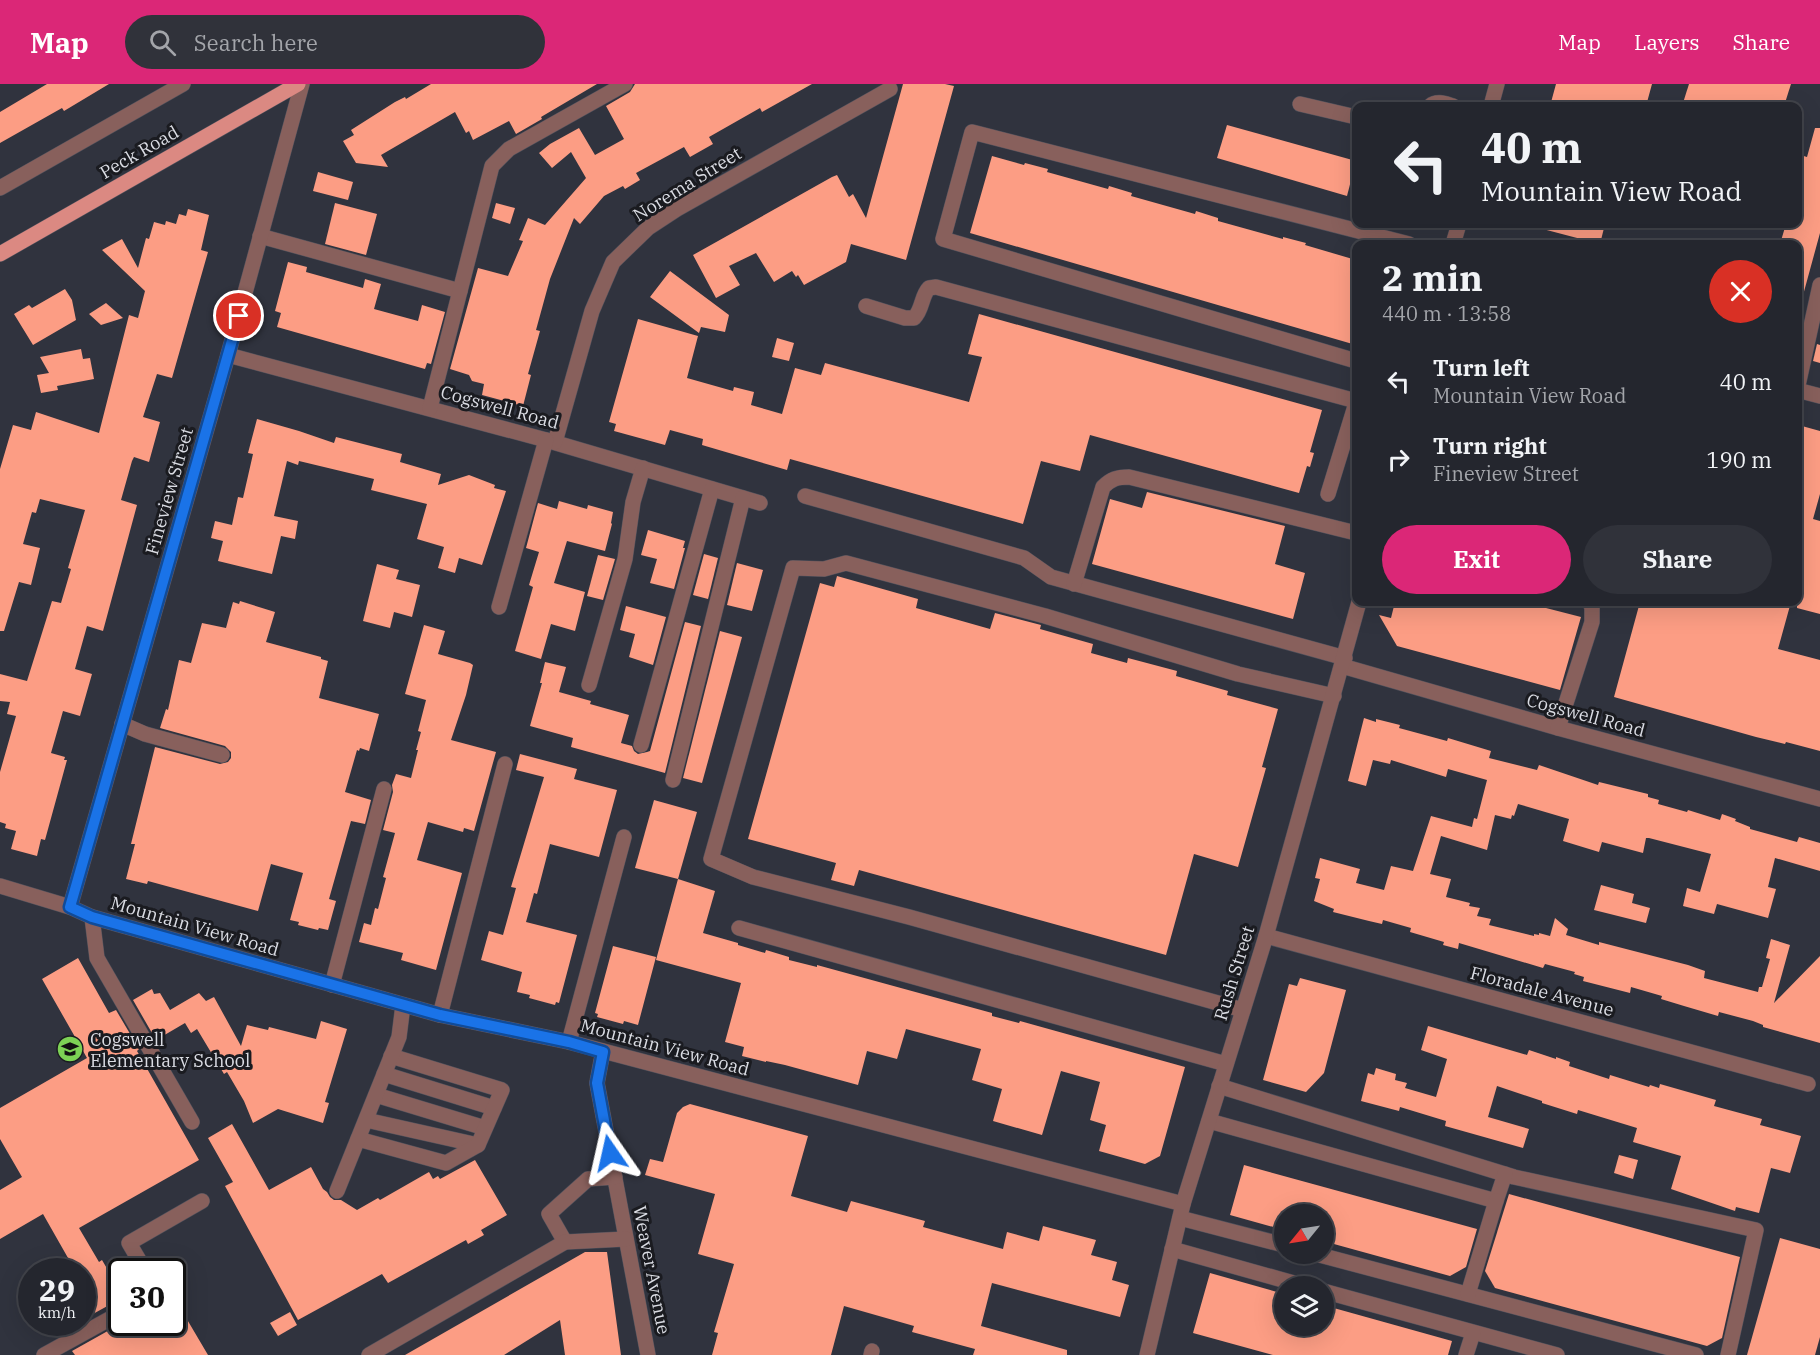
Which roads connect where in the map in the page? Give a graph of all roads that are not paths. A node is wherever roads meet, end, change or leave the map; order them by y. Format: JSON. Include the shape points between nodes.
{"nodes":[{"id":1,"x":183,"y":84,"type":"edge"},
{"id":2,"x":300,"y":84,"type":"edge"},
{"id":3,"x":625,"y":84,"type":"edge"},
{"id":4,"x":1497,"y":84,"type":"edge"},
{"id":5,"x":890,"y":89,"type":"dead end"},
{"id":6,"x":1492,"y":102,"type":"edge"},
{"id":7,"x":1300,"y":104,"type":"dead end"},
{"id":8,"x":1352,"y":116,"type":"edge"},
{"id":9,"x":0,"y":188,"type":"edge"},
{"id":10,"x":260,"y":236,"type":"junction"},
{"id":11,"x":1393,"y":240,"type":"edge"},
{"id":12,"x":0,"y":254,"type":"edge"},
{"id":13,"x":1820,"y":285,"type":"edge"},
{"id":14,"x":460,"y":291,"type":"junction"},
{"id":15,"x":866,"y":306,"type":"dead end"},
{"id":16,"x":228,"y":356,"type":"junction"},
{"id":17,"x":1352,"y":360,"type":"edge"},
{"id":18,"x":1802,"y":367,"type":"edge"},
{"id":19,"x":1802,"y":391,"type":"edge"},
{"id":20,"x":1820,"y":396,"type":"edge"},
{"id":21,"x":1352,"y":401,"type":"edge"},
{"id":22,"x":430,"y":408,"type":"junction"},
{"id":23,"x":1352,"y":415,"type":"edge"},
{"id":24,"x":551,"y":441,"type":"junction"},
{"id":25,"x":643,"y":468,"type":"junction"},
{"id":26,"x":712,"y":489,"type":"junction"},
{"id":27,"x":1328,"y":494,"type":"dead end"},
{"id":28,"x":805,"y":496,"type":"dead end"},
{"id":29,"x":743,"y":498,"type":"junction"},
{"id":30,"x":760,"y":503,"type":"dead end"},
{"id":31,"x":1352,"y":532,"type":"edge"},
{"id":32,"x":1074,"y":584,"type":"junction"},
{"id":33,"x":1358,"y":606,"type":"edge"},
{"id":34,"x":1591,"y":606,"type":"edge"},
{"id":35,"x":499,"y":607,"type":"dead end"},
{"id":36,"x":1343,"y":662,"type":"junction"},
{"id":37,"x":589,"y":685,"type":"dead end"},
{"id":38,"x":1334,"y":696,"type":"junction"},
{"id":39,"x":122,"y":724,"type":"junction"},
{"id":40,"x":1558,"y":728,"type":"junction"},
{"id":41,"x":641,"y":745,"type":"dead end"},
{"id":42,"x":222,"y":755,"type":"dead end"},
{"id":43,"x":505,"y":764,"type":"dead end"},
{"id":44,"x":673,"y":780,"type":"dead end"},
{"id":45,"x":384,"y":789,"type":"dead end"},
{"id":46,"x":1820,"y":799,"type":"edge"},
{"id":47,"x":624,"y":837,"type":"dead end"},
{"id":48,"x":0,"y":886,"type":"edge"},
{"id":49,"x":70,"y":907,"type":"junction"},
{"id":50,"x":92,"y":917,"type":"junction"},
{"id":51,"x":739,"y":928,"type":"dead end"},
{"id":52,"x":1266,"y":936,"type":"junction"},
{"id":53,"x":332,"y":986,"type":"junction"},
{"id":54,"x":403,"y":1005,"type":"junction"},
{"id":55,"x":1243,"y":1010,"type":"junction"},
{"id":56,"x":440,"y":1015,"type":"junction"},
{"id":57,"x":569,"y":1042,"type":"junction"},
{"id":58,"x":603,"y":1052,"type":"junction"},
{"id":59,"x":391,"y":1056,"type":"junction"},
{"id":60,"x":1226,"y":1064,"type":"junction"},
{"id":61,"x":384,"y":1074,"type":"junction"},
{"id":62,"x":1808,"y":1084,"type":"dead end"},
{"id":63,"x":1219,"y":1086,"type":"junction"},
{"id":64,"x":376,"y":1095,"type":"junction"},
{"id":65,"x":494,"y":1108,"type":"junction"},
{"id":66,"x":366,"y":1120,"type":"junction"},
{"id":67,"x":1209,"y":1121,"type":"junction"},
{"id":68,"x":192,"y":1122,"type":"dead end"},
{"id":69,"x":485,"y":1128,"type":"junction"},
{"id":70,"x":358,"y":1139,"type":"junction"},
{"id":71,"x":478,"y":1145,"type":"junction"},
{"id":72,"x":1505,"y":1174,"type":"junction"},
{"id":73,"x":615,"y":1177,"type":"junction"},
{"id":74,"x":337,"y":1191,"type":"dead end"},
{"id":75,"x":202,"y":1201,"type":"dead end"},
{"id":76,"x":1496,"y":1201,"type":"junction"},
{"id":77,"x":1181,"y":1211,"type":"junction"},
{"id":78,"x":626,"y":1239,"type":"junction"},
{"id":79,"x":565,"y":1242,"type":"junction"},
{"id":80,"x":1274,"y":1242,"type":"edge"},
{"id":81,"x":1172,"y":1249,"type":"junction"},
{"id":82,"x":138,"y":1258,"type":"edge"},
{"id":83,"x":1334,"y":1259,"type":"edge"},
{"id":84,"x":1274,"y":1278,"type":"edge"},
{"id":85,"x":1334,"y":1294,"type":"edge"},
{"id":86,"x":1468,"y":1294,"type":"junction"},
{"id":87,"x":108,"y":1320,"type":"edge"},
{"id":88,"x":1473,"y":1333,"type":"junction"},
{"id":89,"x":44,"y":1355,"type":"edge"},
{"id":90,"x":369,"y":1355,"type":"edge"},
{"id":91,"x":648,"y":1355,"type":"edge"},
{"id":92,"x":1147,"y":1355,"type":"edge"},
{"id":93,"x":1466,"y":1355,"type":"edge"},
{"id":94,"x":1557,"y":1355,"type":"edge"},
{"id":95,"x":1696,"y":1355,"type":"edge"},
{"id":96,"x":1728,"y":1355,"type":"edge"}],
"edges":[{"from":1,"to":9,"type":"street"},
{"from":2,"to":10,"type":"street","name":"Fineview Street"},
{"from":2,"to":12,"type":"main road","name":"Peck Road"},
{"from":3,"to":14,"type":"street","via":[[508,149],[492,166]]},
{"from":4,"to":6,"type":"street"},
{"from":5,"to":24,"type":"street","name":"Norema Street","via":[[677,209],[629,245],[613,262],[592,311]]},
{"from":7,"to":8,"type":"street"},
{"from":10,"to":14,"type":"street"},
{"from":10,"to":16,"type":"street","name":"Fineview Street"},
{"from":11,"to":17,"type":"street","via":[[972,132],[943,239]]},
{"from":13,"to":18,"type":"street"},
{"from":14,"to":22,"type":"street"},
{"from":15,"to":21,"type":"street","via":[[914,318],[924,293],[936,287]]},
{"from":16,"to":22,"type":"street","name":"Cogswell Road"},
{"from":16,"to":39,"type":"street","name":"Fineview Street"},
{"from":19,"to":20,"type":"street"},
{"from":22,"to":24,"type":"street","name":"Cogswell Road"},
{"from":23,"to":27,"type":"street"},
{"from":24,"to":25,"type":"street","name":"Cogswell Road"},
{"from":24,"to":35,"type":"street","name":"Norema Street"},
{"from":25,"to":26,"type":"street","name":"Cogswell Road"},
{"from":25,"to":37,"type":"street","via":[[633,502],[625,559]]},
{"from":26,"to":29,"type":"street","name":"Cogswell Road"},
{"from":26,"to":41,"type":"street"},
{"from":28,"to":32,"type":"street","name":"Cogswell Road","via":[[1024,558],[1051,577]]},
{"from":29,"to":30,"type":"street","name":"Cogswell Road"},
{"from":29,"to":44,"type":"street"},
{"from":31,"to":32,"type":"street","via":[[1119,477],[1103,487]]},
{"from":32,"to":36,"type":"street","name":"Cogswell Road"},
{"from":33,"to":36,"type":"street","name":"Rush Street"},
{"from":34,"to":40,"type":"street","via":[[1592,622]]},
{"from":36,"to":38,"type":"street","name":"Rush Street"},
{"from":36,"to":40,"type":"street","name":"Cogswell Road"},
{"from":38,"to":52,"type":"street","name":"Rush Street"},
{"from":38,"to":55,"type":"street","via":[[1238,674],[1045,616],[846,563],[824,569],[793,568],[711,859],[753,877]]},
{"from":39,"to":42,"type":"street"},
{"from":39,"to":49,"type":"street","name":"Fineview Street"},
{"from":40,"to":46,"type":"street","name":"Cogswell Road"},
{"from":43,"to":56,"type":"street"},
{"from":45,"to":53,"type":"street"},
{"from":47,"to":57,"type":"street"},
{"from":48,"to":49,"type":"street","name":"Mountain View Road"},
{"from":49,"to":50,"type":"street","name":"Mountain View Road"},
{"from":50,"to":53,"type":"street","name":"Mountain View Road"},
{"from":50,"to":68,"type":"street","via":[[97,958]]},
{"from":51,"to":60,"type":"street"},
{"from":52,"to":55,"type":"street","name":"Rush Street"},
{"from":52,"to":62,"type":"street","name":"Floradale Avenue"},
{"from":53,"to":54,"type":"street","name":"Mountain View Road"},
{"from":54,"to":56,"type":"street","name":"Mountain View Road"},
{"from":54,"to":59,"type":"street","via":[[399,1037]]},
{"from":55,"to":60,"type":"street","name":"Rush Street"},
{"from":56,"to":57,"type":"street","name":"Mountain View Road"},
{"from":57,"to":58,"type":"street","name":"Mountain View Road"},
{"from":58,"to":73,"type":"street","name":"Weaver Avenue","via":[[597,1083]]},
{"from":58,"to":77,"type":"street","name":"Mountain View Road"},
{"from":59,"to":61,"type":"street"},
{"from":59,"to":65,"type":"street","via":[[502,1090]]},
{"from":60,"to":63,"type":"street","name":"Rush Street"},
{"from":61,"to":64,"type":"street"},
{"from":61,"to":65,"type":"street"},
{"from":63,"to":67,"type":"street","name":"Rush Street"},
{"from":63,"to":72,"type":"street"},
{"from":64,"to":66,"type":"street"},
{"from":64,"to":69,"type":"street"},
{"from":65,"to":69,"type":"street"},
{"from":66,"to":70,"type":"street"},
{"from":66,"to":71,"type":"street"},
{"from":67,"to":76,"type":"street"},
{"from":67,"to":77,"type":"street","name":"Rush Street"},
{"from":69,"to":71,"type":"street"},
{"from":70,"to":71,"type":"street","via":[[446,1163]]},
{"from":70,"to":74,"type":"street"},
{"from":72,"to":76,"type":"street"},
{"from":72,"to":96,"type":"street","via":[[1756,1230]]},
{"from":73,"to":78,"type":"street","name":"Weaver Avenue"},
{"from":73,"to":79,"type":"street","via":[[588,1179],[549,1214]]},
{"from":75,"to":82,"type":"street","via":[[129,1243]]},
{"from":76,"to":86,"type":"street"},
{"from":77,"to":80,"type":"street","name":"Mountain View Road"},
{"from":77,"to":81,"type":"street","name":"Rush Street"},
{"from":78,"to":79,"type":"street"},
{"from":78,"to":91,"type":"street","name":"Weaver Avenue"},
{"from":79,"to":90,"type":"street"},
{"from":81,"to":84,"type":"street"},
{"from":81,"to":92,"type":"street","name":"Rush Street"},
{"from":83,"to":86,"type":"street"},
{"from":85,"to":88,"type":"street"},
{"from":86,"to":95,"type":"street"},
{"from":87,"to":89,"type":"street"},
{"from":88,"to":93,"type":"street"},
{"from":88,"to":94,"type":"street"}]}
